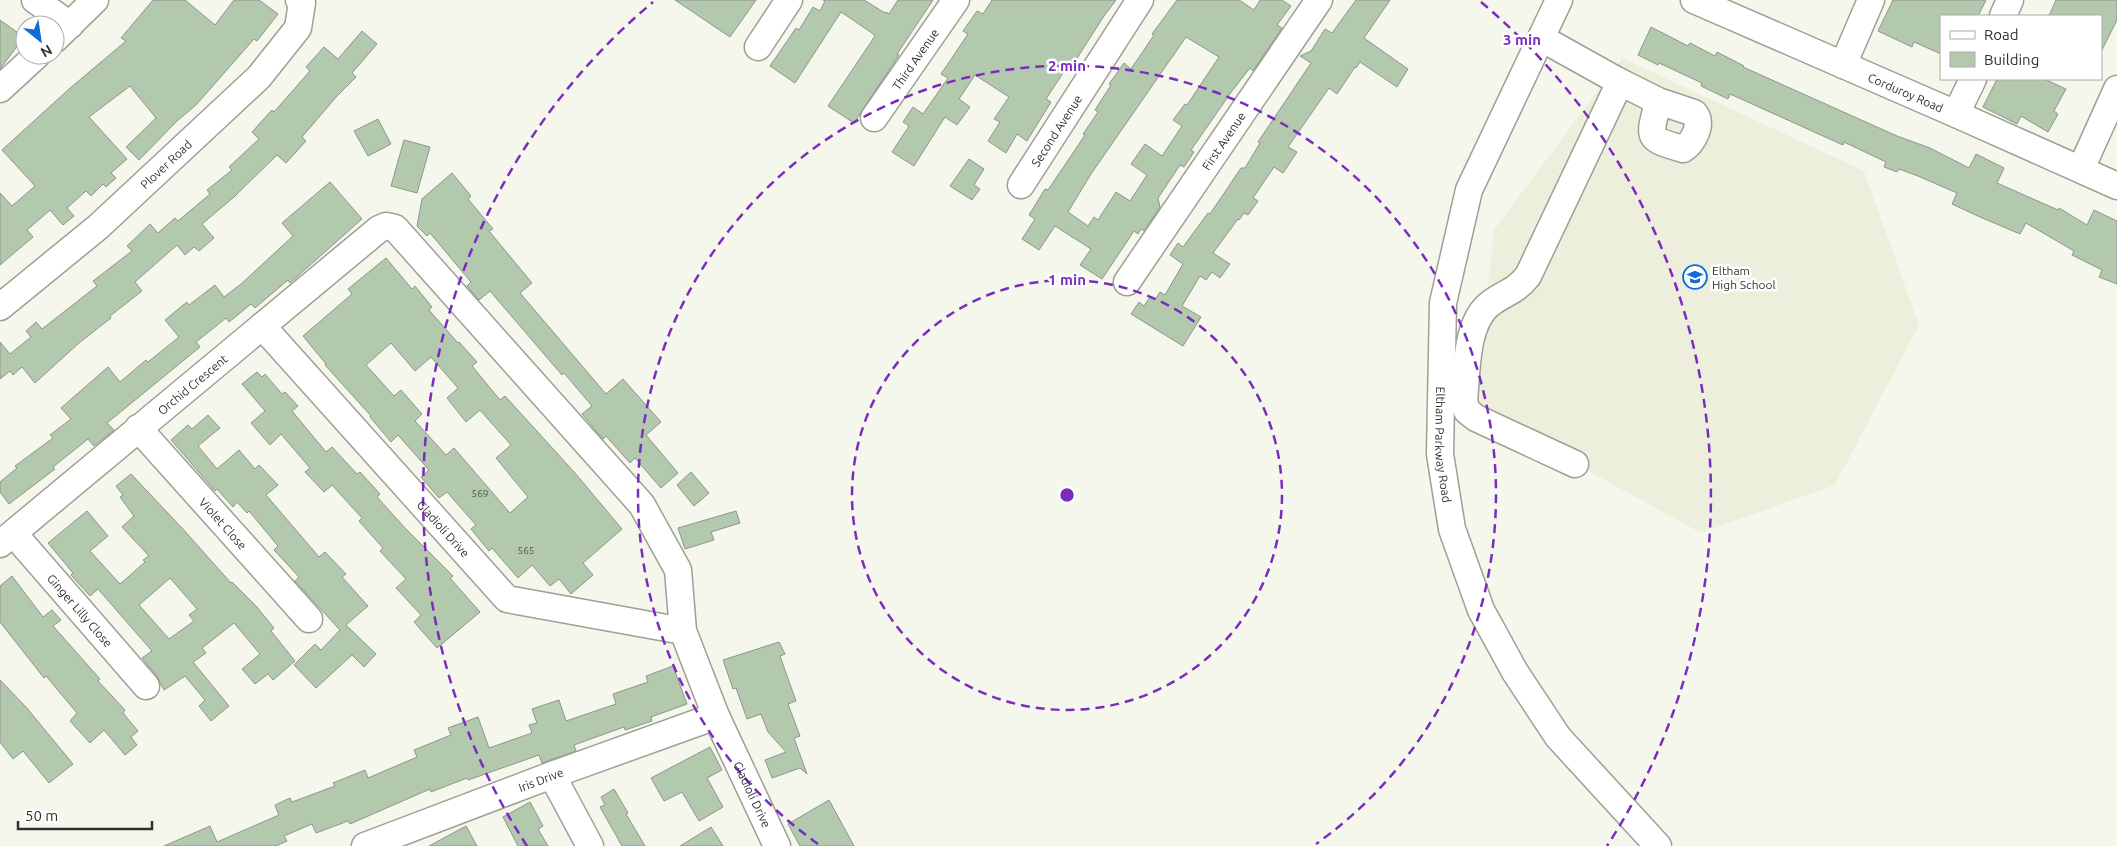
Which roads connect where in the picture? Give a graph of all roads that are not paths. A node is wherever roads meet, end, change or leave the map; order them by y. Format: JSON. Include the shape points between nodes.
{"nodes":[{"id":1,"x":35,"y":0,"type":"edge"},
{"id":2,"x":95,"y":0,"type":"edge"},
{"id":3,"x":299,"y":0,"type":"edge"},
{"id":4,"x":789,"y":0,"type":"edge"},
{"id":5,"x":956,"y":0,"type":"edge"},
{"id":6,"x":1140,"y":0,"type":"edge"},
{"id":7,"x":1319,"y":0,"type":"edge"},
{"id":8,"x":1559,"y":0,"type":"edge"},
{"id":9,"x":1871,"y":0,"type":"edge"},
{"id":10,"x":2010,"y":0,"type":"edge"},
{"id":11,"x":1709,"y":3,"type":"edge"},
{"id":12,"x":48,"y":15,"type":"edge"},
{"id":13,"x":2003,"y":15,"type":"edge"},
{"id":14,"x":65,"y":29,"type":"edge"},
{"id":15,"x":1541,"y":38,"type":"junction"},
{"id":16,"x":758,"y":47,"type":"dead end"},
{"id":17,"x":26,"y":65,"type":"edge"},
{"id":18,"x":1843,"y":65,"type":"junction"},
{"id":19,"x":1973,"y":80,"type":"edge"},
{"id":20,"x":1620,"y":82,"type":"junction"},
{"id":21,"x":0,"y":89,"type":"edge"},
{"id":22,"x":2117,"y":89,"type":"edge"},
{"id":23,"x":1658,"y":101,"type":"dead end"},
{"id":24,"x":1956,"y":114,"type":"junction"},
{"id":25,"x":874,"y":118,"type":"dead end"},
{"id":26,"x":2081,"y":170,"type":"junction"},
{"id":27,"x":1021,"y":185,"type":"dead end"},
{"id":28,"x":2117,"y":186,"type":"edge"},
{"id":29,"x":386,"y":226,"type":"joint"},
{"id":30,"x":1127,"y":282,"type":"dead end"},
{"id":31,"x":0,"y":307,"type":"edge"},
{"id":32,"x":262,"y":326,"type":"junction"},
{"id":33,"x":138,"y":428,"type":"junction"},
{"id":34,"x":1575,"y":464,"type":"dead end"},
{"id":35,"x":7,"y":539,"type":"edge"},
{"id":36,"x":309,"y":619,"type":"dead end"},
{"id":37,"x":683,"y":631,"type":"junction"},
{"id":38,"x":146,"y":686,"type":"dead end"},
{"id":39,"x":716,"y":716,"type":"junction"},
{"id":40,"x":552,"y":775,"type":"junction"},
{"id":41,"x":404,"y":840,"type":"edge"},
{"id":42,"x":1644,"y":840,"type":"edge"},
{"id":43,"x":365,"y":846,"type":"edge"},
{"id":44,"x":590,"y":846,"type":"edge"},
{"id":45,"x":777,"y":846,"type":"edge"}],
"edges":[{"from":1,"to":12,"type":"street"},
{"from":2,"to":14,"type":"street"},
{"from":3,"to":31,"type":"street","name":"Plover Road","via":[[302,4],[298,28],[259,77],[98,227]]},
{"from":4,"to":16,"type":"street"},
{"from":5,"to":25,"type":"street","name":"Third Avenue"},
{"from":6,"to":27,"type":"street","name":"Second Avenue"},
{"from":7,"to":30,"type":"street","name":"First Avenue"},
{"from":8,"to":15,"type":"street","name":"Eltham Parkway Road"},
{"from":9,"to":18,"type":"street"},
{"from":10,"to":13,"type":"street"},
{"from":11,"to":18,"type":"street","name":"Corduroy Road"},
{"from":15,"to":20,"type":"street"},
{"from":15,"to":42,"type":"street","name":"Eltham Parkway Road","via":[[1469,190],[1443,302],[1440,454],[1452,529],[1481,610],[1515,672],[1558,737]]},
{"from":17,"to":21,"type":"street"},
{"from":18,"to":24,"type":"street","name":"Corduroy Road"},
{"from":19,"to":24,"type":"street"},
{"from":20,"to":23,"type":"street"},
{"from":20,"to":34,"type":"street","via":[[1528,276],[1519,287],[1482,311],[1471,333],[1464,401],[1467,411]]},
{"from":22,"to":26,"type":"street"},
{"from":24,"to":26,"type":"street","name":"Corduroy Road"},
{"from":26,"to":28,"type":"street","name":"Corduroy Road"},
{"from":29,"to":32,"type":"street","name":"Orchid Crescent"},
{"from":29,"to":37,"type":"street","name":"Gladioli Drive","via":[[395,228],[642,505],[678,570]]},
{"from":32,"to":33,"type":"street","name":"Orchid Crescent"},
{"from":32,"to":37,"type":"street","name":"Gladioli Drive","via":[[507,599]]},
{"from":33,"to":35,"type":"street","name":"Orchid Crescent"},
{"from":33,"to":36,"type":"street","name":"Violet Close"},
{"from":35,"to":38,"type":"street","name":"Ginger Lilly Close"},
{"from":37,"to":39,"type":"street","name":"Gladioli Drive"},
{"from":39,"to":40,"type":"street","name":"Iris Drive"},
{"from":39,"to":45,"type":"street","name":"Gladioli Drive"},
{"from":40,"to":41,"type":"street","name":"Iris Drive"},
{"from":40,"to":44,"type":"street"},
{"from":41,"to":43,"type":"street","name":"Iris Drive"}]}
